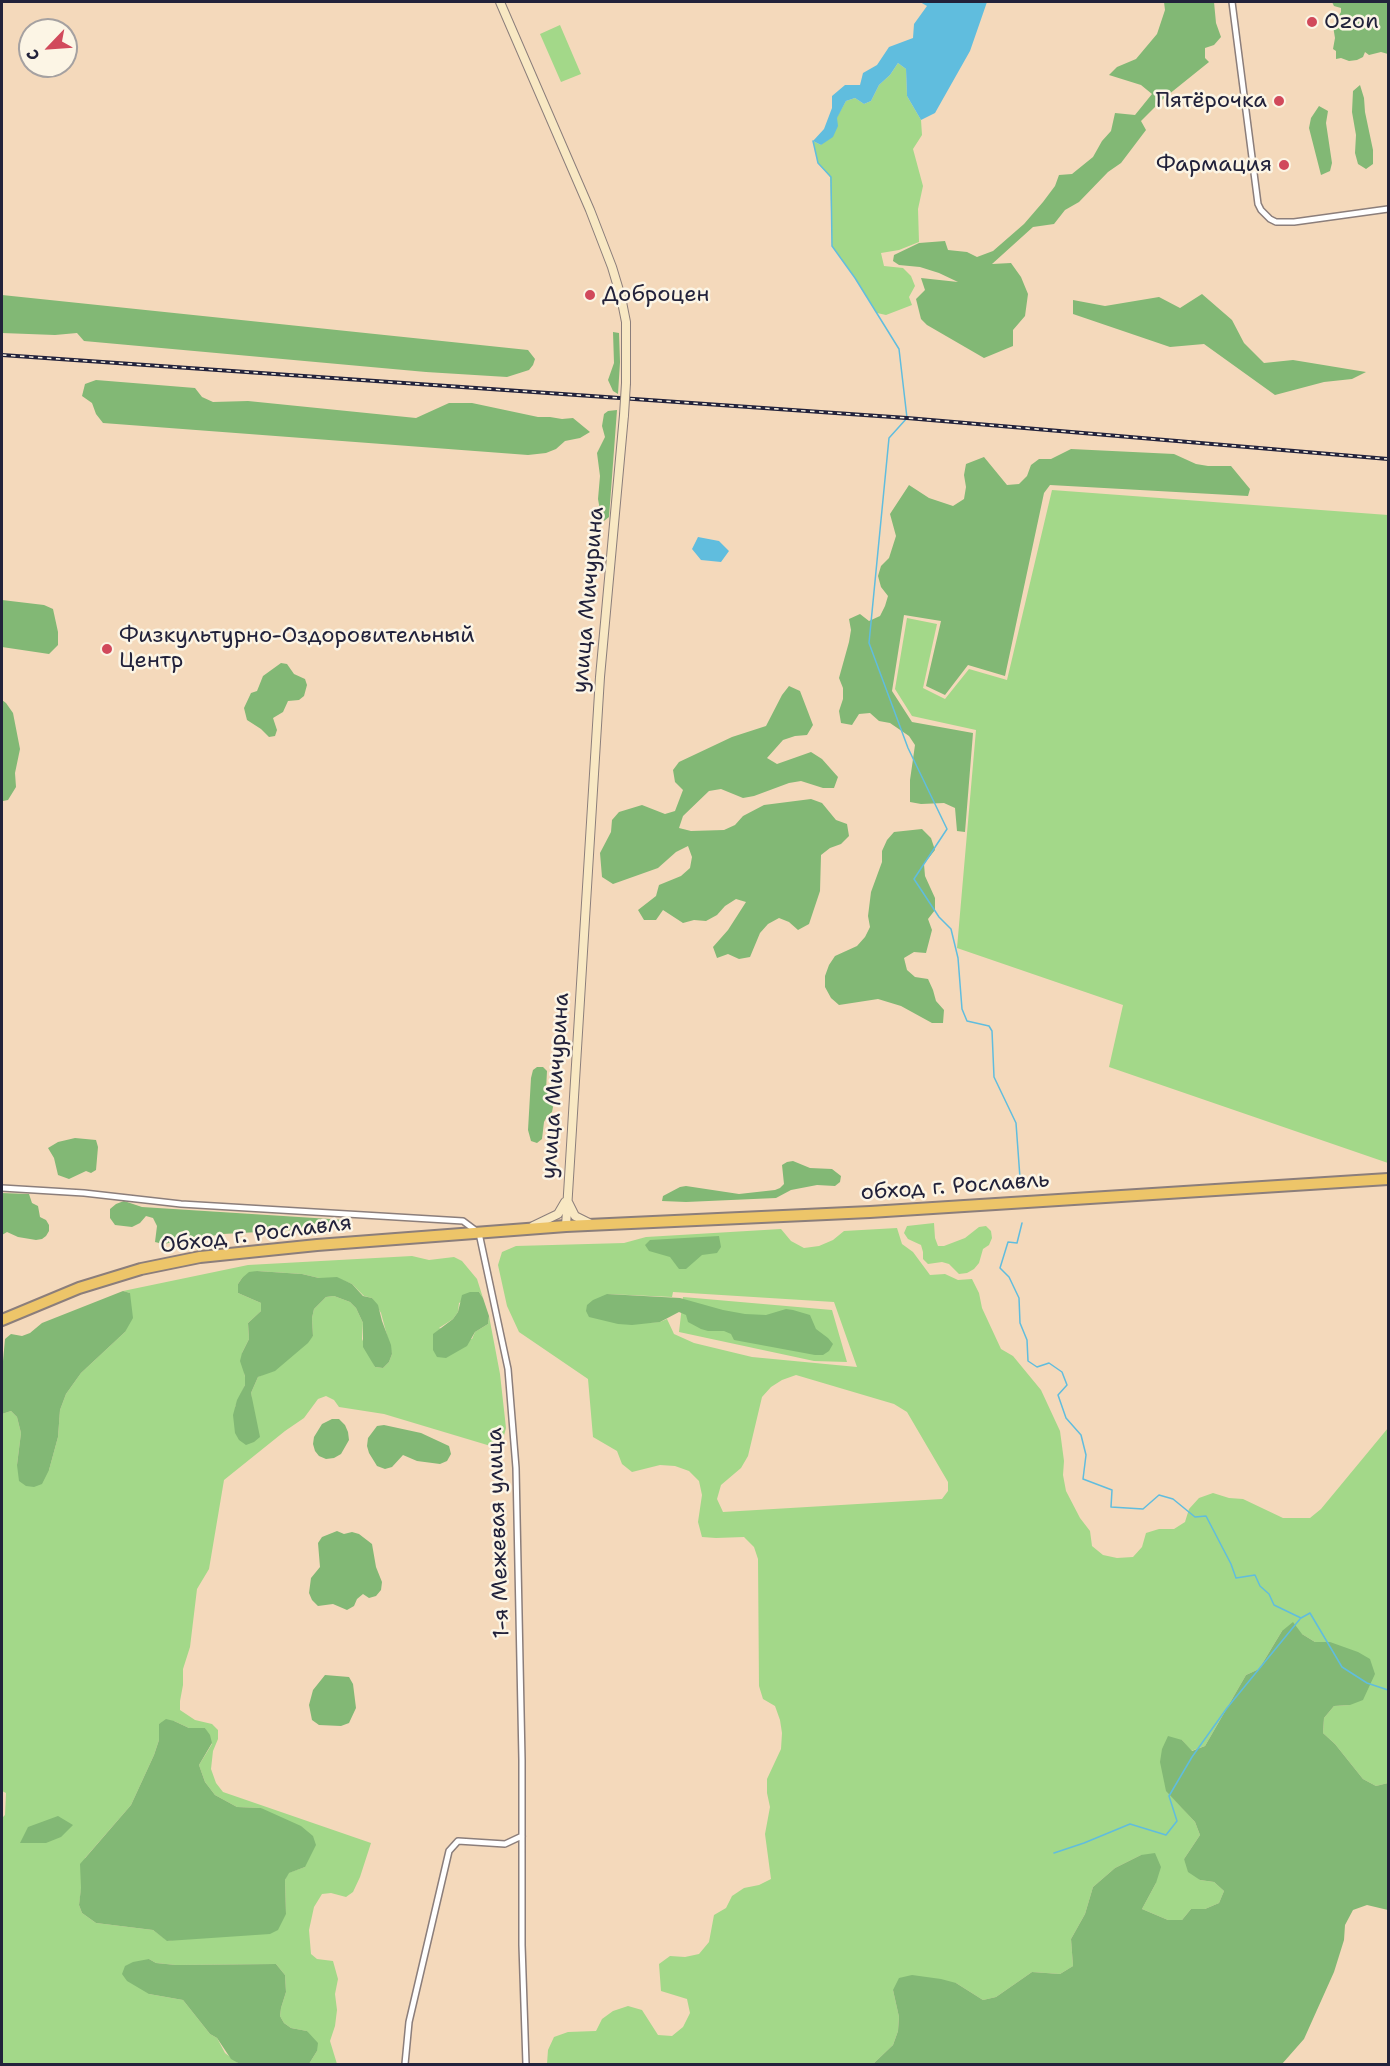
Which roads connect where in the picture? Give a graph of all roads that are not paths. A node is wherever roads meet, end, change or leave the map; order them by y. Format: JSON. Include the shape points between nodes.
{"nodes":[{"id":1,"x":500,"y":2,"type":"edge"},
{"id":2,"x":1232,"y":2,"type":"edge"},
{"id":3,"x":1389,"y":209,"type":"edge"},
{"id":4,"x":1389,"y":1179,"type":"edge"},
{"id":5,"x":2,"y":1188,"type":"edge"},
{"id":6,"x":567,"y":1198,"type":"junction"},
{"id":7,"x":592,"y":1225,"type":"junction"},
{"id":8,"x":566,"y":1226,"type":"junction"},
{"id":9,"x":524,"y":1229,"type":"junction"},
{"id":10,"x":479,"y":1233,"type":"junction"},
{"id":11,"x":2,"y":1320,"type":"edge"},
{"id":12,"x":522,"y":1836,"type":"junction"},
{"id":13,"x":405,"y":2064,"type":"edge"},
{"id":14,"x":526,"y":2064,"type":"edge"}],
"edges":[{"from":1,"to":6,"type":"main road","name":"улица Мичурина","bridge":true,"via":[[591,210],[612,267],[626,322],[624,415],[605,615]]},
{"from":2,"to":3,"type":"street","via":[[1261,210],[1276,222],[1294,222]]},
{"from":4,"to":7,"type":"highway","name":"обход г. Рославль","via":[[870,1212]]},
{"from":5,"to":10,"type":"street","via":[[181,1204],[463,1221]]},
{"from":6,"to":7,"type":"main road","via":[[575,1216]]},
{"from":6,"to":8,"type":"main road","name":"улица Мичурина"},
{"from":6,"to":9,"type":"main road","via":[[558,1214]]},
{"from":7,"to":8,"type":"highway","name":"обход г. Рославль"},
{"from":8,"to":9,"type":"highway","name":"обход г. Рославль"},
{"from":9,"to":10,"type":"highway","name":"Обход г. Рославля"},
{"from":10,"to":11,"type":"highway","name":"Обход г. Рославля","via":[[200,1257],[141,1269],[79,1288]]},
{"from":10,"to":12,"type":"street","name":"1-я Межевая улица","via":[[508,1369],[516,1468]]},
{"from":12,"to":13,"type":"street","via":[[505,1845],[458,1841],[448,1851],[409,2022]]},
{"from":12,"to":14,"type":"street","name":"1-я Межевая улица"}]}
